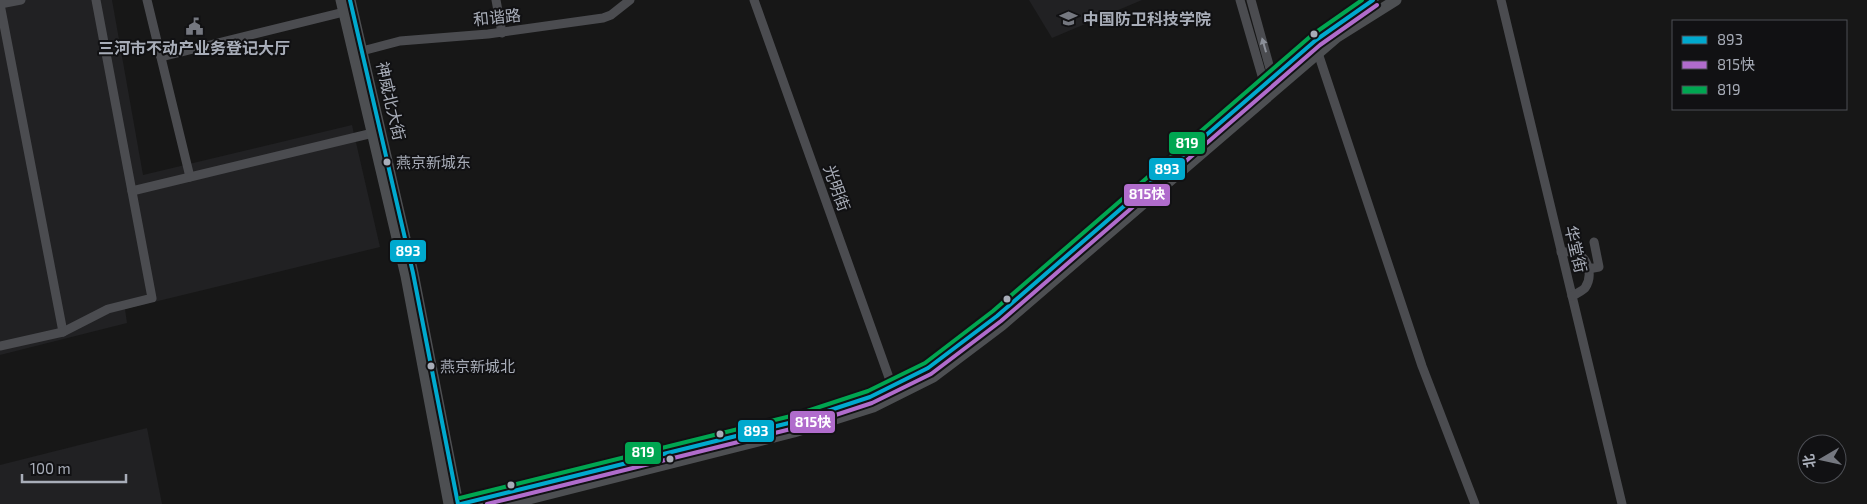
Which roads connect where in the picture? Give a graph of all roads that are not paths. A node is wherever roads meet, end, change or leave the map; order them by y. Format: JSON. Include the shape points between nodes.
{"nodes":[{"id":1,"x":21,"y":0,"type":"edge"},
{"id":2,"x":96,"y":0,"type":"edge"},
{"id":3,"x":147,"y":0,"type":"edge"},
{"id":4,"x":341,"y":0,"type":"edge"},
{"id":5,"x":350,"y":0,"type":"edge"},
{"id":6,"x":496,"y":0,"type":"edge"},
{"id":7,"x":630,"y":0,"type":"edge"},
{"id":8,"x":754,"y":0,"type":"edge"},
{"id":9,"x":1240,"y":0,"type":"edge"},
{"id":10,"x":1251,"y":0,"type":"edge"},
{"id":11,"x":1373,"y":0,"type":"edge"},
{"id":12,"x":1396,"y":0,"type":"edge"},
{"id":13,"x":1500,"y":0,"type":"edge"},
{"id":14,"x":344,"y":12,"type":"junction"},
{"id":15,"x":502,"y":33,"type":"junction"},
{"id":16,"x":362,"y":51,"type":"junction"},
{"id":17,"x":1318,"y":54,"type":"junction"},
{"id":18,"x":161,"y":58,"type":"junction"},
{"id":19,"x":1271,"y":85,"type":"junction"},
{"id":20,"x":373,"y":133,"type":"junction"},
{"id":21,"x":190,"y":177,"type":"junction"},
{"id":22,"x":132,"y":191,"type":"junction"},
{"id":23,"x":1594,"y":242,"type":"dead end"},
{"id":24,"x":1561,"y":252,"type":"junction"},
{"id":25,"x":1588,"y":269,"type":"junction"},
{"id":26,"x":1572,"y":296,"type":"junction"},
{"id":27,"x":63,"y":332,"type":"junction"},
{"id":28,"x":0,"y":346,"type":"edge"},
{"id":29,"x":892,"y":386,"type":"junction"},
{"id":30,"x":449,"y":504,"type":"edge"},
{"id":31,"x":459,"y":504,"type":"edge"},
{"id":32,"x":509,"y":504,"type":"edge"},
{"id":33,"x":1475,"y":504,"type":"edge"},
{"id":34,"x":1622,"y":504,"type":"edge"}],
"edges":[{"from":1,"to":27,"type":"street","via":[[0,4]]},
{"from":2,"to":22,"type":"street"},
{"from":3,"to":18,"type":"street"},
{"from":4,"to":14,"type":"main road","name":"神威北大街"},
{"from":5,"to":16,"type":"main road","name":"神威北大街"},
{"from":6,"to":15,"type":"street"},
{"from":7,"to":15,"type":"street","name":"和谐路","via":[[603,18]]},
{"from":8,"to":29,"type":"street","name":"光明街"},
{"from":9,"to":19,"type":"street"},
{"from":19,"to":10,"type":"street","one_way":true},
{"from":11,"to":19,"type":"main road","via":[[1334,26]]},
{"from":12,"to":17,"type":"main road","via":[[1337,37]]},
{"from":13,"to":24,"type":"street","name":"华堂街"},
{"from":14,"to":18,"type":"street"},
{"from":14,"to":20,"type":"main road","name":"神威北大街"},
{"from":15,"to":16,"type":"street","name":"和谐路","via":[[400,41]]},
{"from":16,"to":31,"type":"main road","name":"神威北大街","via":[[413,273]]},
{"from":17,"to":19,"type":"main road"},
{"from":17,"to":33,"type":"street","via":[[1422,366]]},
{"from":18,"to":21,"type":"street"},
{"from":19,"to":29,"type":"main road","via":[[997,316],[928,368]]},
{"from":19,"to":32,"type":"main road","via":[[1002,325],[933,377],[873,407],[794,432]]},
{"from":20,"to":21,"type":"street"},
{"from":20,"to":30,"type":"main road","name":"神威北大街","via":[[406,276]]},
{"from":21,"to":22,"type":"street"},
{"from":22,"to":27,"type":"street","via":[[152,298],[108,310]]},
{"from":23,"to":25,"type":"street","via":[[1599,267]]},
{"from":24,"to":25,"type":"street","via":[[1575,252],[1587,262]]},
{"from":24,"to":26,"type":"street","name":"华堂街"},
{"from":25,"to":26,"type":"street","via":[[1590,276],[1584,289]]},
{"from":26,"to":34,"type":"street","name":"华堂街"},
{"from":27,"to":28,"type":"street"},
{"from":29,"to":31,"type":"main road","via":[[870,397],[797,421]]}]}
